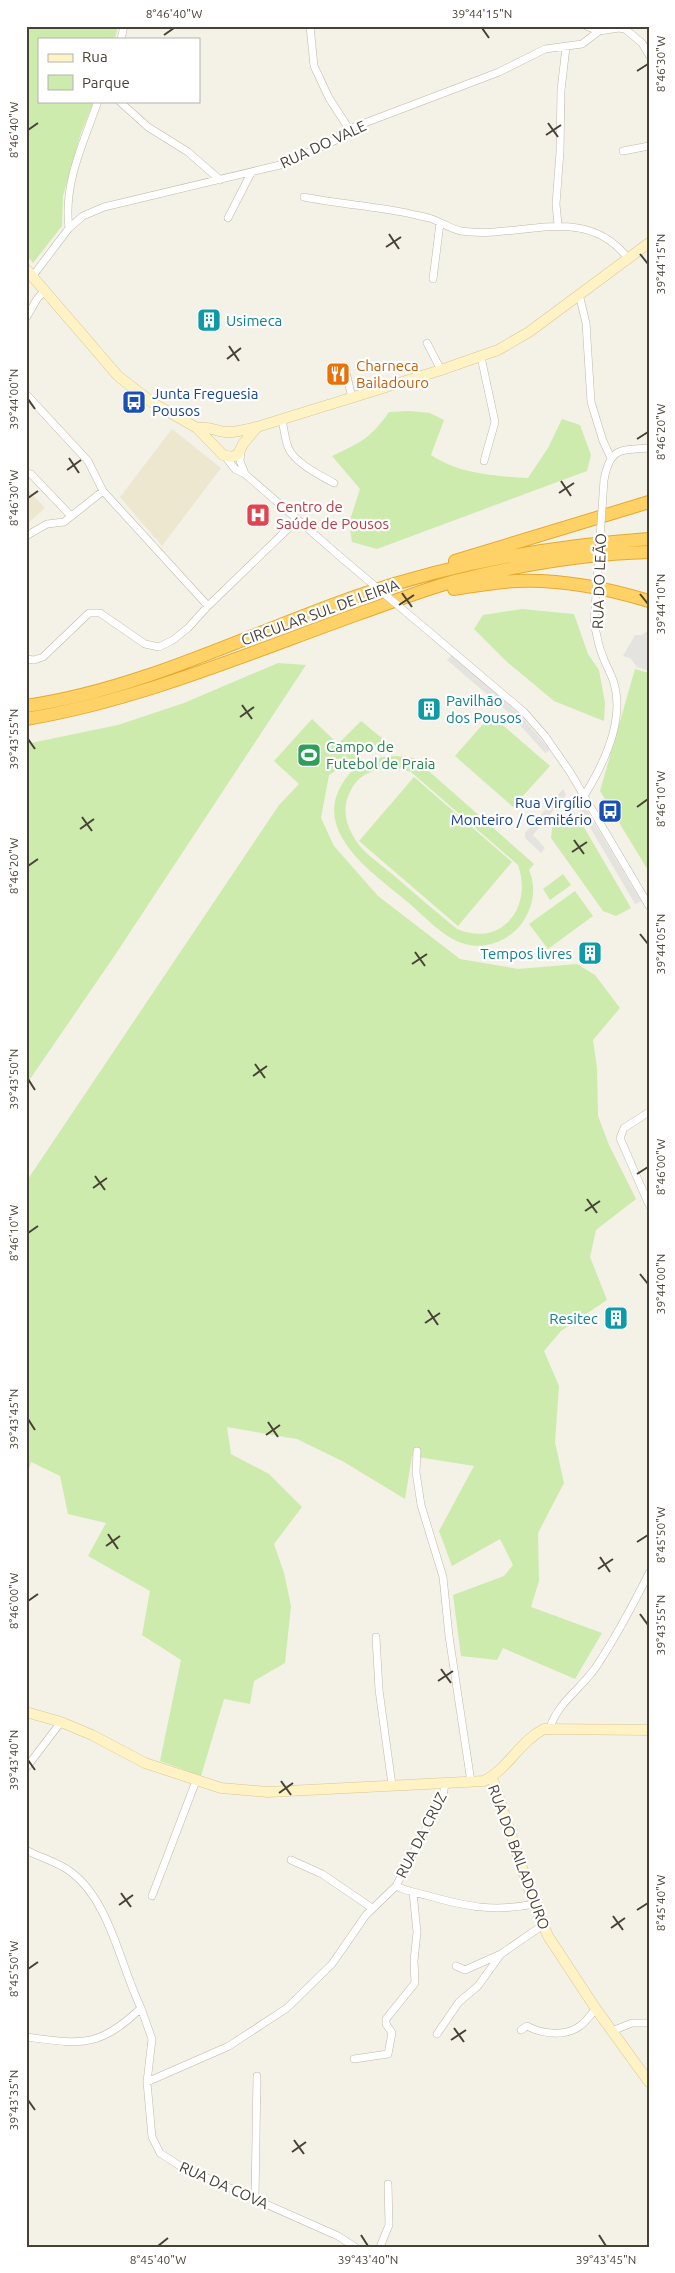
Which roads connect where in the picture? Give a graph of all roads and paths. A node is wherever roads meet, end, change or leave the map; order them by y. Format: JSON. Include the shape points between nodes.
{"nodes":[{"id":1,"x":310,"y":26,"type":"edge"},
{"id":2,"x":586,"y":26,"type":"edge"},
{"id":3,"x":599,"y":31,"type":"junction"},
{"id":4,"x":566,"y":47,"type":"junction"},
{"id":5,"x":649,"y":55,"type":"edge"},
{"id":6,"x":98,"y":102,"type":"edge"},
{"id":7,"x":120,"y":102,"type":"edge"},
{"id":8,"x":350,"y":129,"type":"junction"},
{"id":9,"x":649,"y":146,"type":"edge"},
{"id":10,"x":623,"y":151,"type":"dead end"},
{"id":11,"x":251,"y":173,"type":"junction"},
{"id":12,"x":220,"y":180,"type":"junction"},
{"id":13,"x":304,"y":197,"type":"dead end"},
{"id":14,"x":228,"y":218,"type":"dead end"},
{"id":15,"x":440,"y":223,"type":"junction"},
{"id":16,"x":558,"y":225,"type":"junction"},
{"id":17,"x":69,"y":228,"type":"junction"},
{"id":18,"x":649,"y":243,"type":"edge"},
{"id":19,"x":627,"y":257,"type":"junction"},
{"id":20,"x":29,"y":273,"type":"edge"},
{"id":21,"x":433,"y":279,"type":"dead end"},
{"id":22,"x":44,"y":290,"type":"junction"},
{"id":23,"x":579,"y":294,"type":"junction"},
{"id":24,"x":26,"y":318,"type":"edge"},
{"id":25,"x":427,"y":343,"type":"dead end"},
{"id":26,"x":481,"y":357,"type":"junction"},
{"id":27,"x":441,"y":370,"type":"junction"},
{"id":28,"x":347,"y":376,"type":"dead end"},
{"id":29,"x":26,"y":394,"type":"edge"},
{"id":30,"x":352,"y":398,"type":"junction"},
{"id":31,"x":282,"y":420,"type":"junction"},
{"id":32,"x":257,"y":427,"type":"junction"},
{"id":33,"x":197,"y":428,"type":"junction"},
{"id":34,"x":229,"y":432,"type":"junction"},
{"id":35,"x":242,"y":448,"type":"junction"},
{"id":36,"x":649,"y":448,"type":"edge"},
{"id":37,"x":222,"y":453,"type":"junction"},
{"id":38,"x":610,"y":458,"type":"junction"},
{"id":39,"x":484,"y":461,"type":"dead end"},
{"id":40,"x":26,"y":473,"type":"edge"},
{"id":41,"x":245,"y":474,"type":"junction"},
{"id":42,"x":334,"y":483,"type":"dead end"},
{"id":43,"x":104,"y":491,"type":"junction"},
{"id":44,"x":649,"y":502,"type":"edge"},
{"id":45,"x":71,"y":516,"type":"junction"},
{"id":46,"x":297,"y":520,"type":"junction"},
{"id":47,"x":26,"y":536,"type":"edge"},
{"id":48,"x":649,"y":539,"type":"edge"},
{"id":49,"x":649,"y":552,"type":"edge"},
{"id":50,"x":411,"y":579,"type":"junction"},
{"id":51,"x":415,"y":594,"type":"junction"},
{"id":52,"x":649,"y":601,"type":"edge"},
{"id":53,"x":208,"y":606,"type":"junction"},
{"id":54,"x":26,"y":659,"type":"edge"},
{"id":55,"x":26,"y":706,"type":"edge"},
{"id":56,"x":26,"y":718,"type":"edge"},
{"id":57,"x":584,"y":796,"type":"junction"},
{"id":58,"x":649,"y":906,"type":"edge"},
{"id":59,"x":649,"y":1112,"type":"edge"},
{"id":60,"x":649,"y":1205,"type":"edge"},
{"id":61,"x":416,"y":1451,"type":"dead end"},
{"id":62,"x":649,"y":1573,"type":"edge"},
{"id":63,"x":376,"y":1637,"type":"dead end"},
{"id":64,"x":26,"y":1712,"type":"edge"},
{"id":65,"x":62,"y":1722,"type":"junction"},
{"id":66,"x":550,"y":1728,"type":"junction"},
{"id":67,"x":649,"y":1730,"type":"edge"},
{"id":68,"x":26,"y":1768,"type":"edge"},
{"id":69,"x":491,"y":1777,"type":"junction"},
{"id":70,"x":196,"y":1781,"type":"junction"},
{"id":71,"x":471,"y":1782,"type":"junction"},
{"id":72,"x":445,"y":1784,"type":"junction"},
{"id":73,"x":392,"y":1785,"type":"junction"},
{"id":74,"x":26,"y":1850,"type":"edge"},
{"id":75,"x":291,"y":1860,"type":"dead end"},
{"id":76,"x":396,"y":1886,"type":"junction"},
{"id":77,"x":413,"y":1892,"type":"junction"},
{"id":78,"x":152,"y":1896,"type":"dead end"},
{"id":79,"x":534,"y":1904,"type":"junction"},
{"id":80,"x":372,"y":1908,"type":"junction"},
{"id":81,"x":543,"y":1925,"type":"junction"},
{"id":82,"x":501,"y":1954,"type":"junction"},
{"id":83,"x":456,"y":1966,"type":"dead end"},
{"id":84,"x":141,"y":2008,"type":"junction"},
{"id":85,"x":596,"y":2009,"type":"junction"},
{"id":86,"x":649,"y":2023,"type":"edge"},
{"id":87,"x":521,"y":2030,"type":"dead end"},
{"id":88,"x":612,"y":2031,"type":"junction"},
{"id":89,"x":437,"y":2034,"type":"dead end"},
{"id":90,"x":26,"y":2037,"type":"edge"},
{"id":91,"x":354,"y":2059,"type":"dead end"},
{"id":92,"x":257,"y":2076,"type":"dead end"},
{"id":93,"x":147,"y":2082,"type":"junction"},
{"id":94,"x":649,"y":2082,"type":"edge"},
{"id":95,"x":388,"y":2184,"type":"dead end"},
{"id":96,"x":255,"y":2199,"type":"junction"},
{"id":97,"x":355,"y":2247,"type":"edge"},
{"id":98,"x":380,"y":2247,"type":"edge"}],
"edges":[{"from":1,"to":8,"type":"street","via":[[314,66],[329,98]]},
{"from":2,"to":3,"type":"street"},
{"from":3,"to":4,"type":"street","name":"RUA DO VALE","via":[[582,44]]},
{"from":3,"to":5,"type":"street","via":[[625,29],[642,43]]},
{"from":4,"to":8,"type":"street","name":"RUA DO VALE","via":[[545,49],[499,72]]},
{"from":4,"to":16,"type":"street","via":[[561,90]]},
{"from":6,"to":17,"type":"street","via":[[80,147],[68,194]]},
{"from":7,"to":12,"type":"street","via":[[148,127],[188,152]]},
{"from":8,"to":11,"type":"street","name":"RUA DO VALE","via":[[336,140],[280,165]]},
{"from":9,"to":10,"type":"street"},
{"from":11,"to":12,"type":"street","name":"RUA DO VALE"},
{"from":11,"to":14,"type":"street"},
{"from":12,"to":17,"type":"street","name":"RUA DO VALE","via":[[104,207],[83,216]]},
{"from":13,"to":15,"type":"street","via":[[404,212]]},
{"from":15,"to":16,"type":"street","via":[[480,233]]},
{"from":15,"to":21,"type":"street"},
{"from":16,"to":19,"type":"street","via":[[606,238]]},
{"from":17,"to":20,"type":"street","name":"RUA DO VALE"},
{"from":18,"to":19,"type":"street"},
{"from":19,"to":23,"type":"street"},
{"from":20,"to":22,"type":"street"},
{"from":22,"to":24,"type":"street"},
{"from":22,"to":33,"type":"street","via":[[118,376],[153,403]]},
{"from":23,"to":26,"type":"street","via":[[521,338]]},
{"from":23,"to":38,"type":"street","via":[[586,323],[591,402]]},
{"from":25,"to":27,"type":"street"},
{"from":26,"to":27,"type":"street"},
{"from":26,"to":39,"type":"street","via":[[495,422]]},
{"from":27,"to":30,"type":"street"},
{"from":28,"to":30,"type":"street"},
{"from":29,"to":43,"type":"street","via":[[88,461]]},
{"from":30,"to":31,"type":"street"},
{"from":31,"to":32,"type":"street"},
{"from":31,"to":42,"type":"street","via":[[289,449],[318,475]]},
{"from":32,"to":34,"type":"street"},
{"from":32,"to":35,"type":"street"},
{"from":33,"to":34,"type":"street","via":[[211,427]]},
{"from":33,"to":37,"type":"street"},
{"from":34,"to":35,"type":"street","via":[[240,436]]},
{"from":34,"to":37,"type":"street","via":[[217,441]]},
{"from":35,"to":37,"type":"street","via":[[235,456]]},
{"from":35,"to":41,"type":"street","via":[[240,461]]},
{"from":36,"to":38,"type":"street","via":[[624,450]]},
{"from":37,"to":41,"type":"street","via":[[235,469]]},
{"from":38,"to":57,"type":"street","name":"RUA DO LEÃO","bridge":true,"via":[[604,480],[594,624],[601,653],[614,684],[616,711],[607,752],[598,775]]},
{"from":40,"to":45,"type":"street","via":[[31,474]]},
{"from":41,"to":46,"type":"street"},
{"from":43,"to":45,"type":"street"},
{"from":43,"to":53,"type":"street"},
{"from":44,"to":50,"type":"highway","via":[[422,571]]},
{"from":45,"to":47,"type":"street","via":[[64,522],[47,524]]},
{"from":46,"to":53,"type":"street"},
{"from":46,"to":57,"type":"street","bridge":true,"via":[[531,719]]},
{"from":48,"to":50,"type":"highway","name":"CIRCULAR SUL DE LEIRIA","via":[[524,554]]},
{"from":49,"to":51,"type":"highway","name":"CIRCULAR SUL DE LEIRIA","via":[[528,566],[453,582]]},
{"from":50,"to":55,"type":"highway","name":"CIRCULAR SUL DE LEIRIA","via":[[358,595],[130,682]]},
{"from":51,"to":52,"type":"highway","via":[[537,581],[603,589]]},
{"from":51,"to":56,"type":"highway","name":"CIRCULAR SUL DE LEIRIA","via":[[174,680],[108,700]]},
{"from":53,"to":54,"type":"street","via":[[188,628],[159,647],[145,644],[100,613],[89,613],[43,657]]},
{"from":57,"to":58,"type":"street"},
{"from":59,"to":60,"type":"street","via":[[624,1128],[620,1138]]},
{"from":61,"to":71,"type":"street","via":[[421,1506],[443,1577]]},
{"from":62,"to":66,"type":"street","via":[[596,1668],[557,1712]]},
{"from":63,"to":73,"type":"street","via":[[379,1690]]},
{"from":64,"to":65,"type":"street"},
{"from":65,"to":68,"type":"street"},
{"from":65,"to":70,"type":"street","via":[[145,1763]]},
{"from":66,"to":67,"type":"street","name":"RUA DO BAILADOURO"},
{"from":66,"to":69,"type":"street","name":"RUA DO BAILADOURO","via":[[532,1736]]},
{"from":69,"to":71,"type":"street"},
{"from":69,"to":79,"type":"street","name":"RUA DO BAILADOURO"},
{"from":70,"to":73,"type":"street","via":[[221,1788],[268,1792]]},
{"from":70,"to":78,"type":"street"},
{"from":71,"to":72,"type":"street"},
{"from":72,"to":73,"type":"street"},
{"from":72,"to":76,"type":"street","name":"RUA DA CRUZ","via":[[443,1796]]},
{"from":74,"to":84,"type":"street","name":"RUA DA COVA","via":[[71,1871],[88,1887],[104,1916]]},
{"from":75,"to":80,"type":"street","via":[[322,1874]]},
{"from":76,"to":77,"type":"street"},
{"from":76,"to":80,"type":"street","name":"RUA DA CRUZ"},
{"from":77,"to":79,"type":"street","via":[[480,1909]]},
{"from":77,"to":91,"type":"street","via":[[417,1932],[415,1982],[386,2019],[392,2033],[388,2054]]},
{"from":79,"to":81,"type":"street","name":"RUA DO BAILADOURO"},
{"from":80,"to":93,"type":"street","name":"RUA DA CRUZ","via":[[332,1964],[286,2008],[229,2046]]},
{"from":81,"to":82,"type":"street"},
{"from":81,"to":85,"type":"street","name":"RUA DO BAILADOURO"},
{"from":82,"to":83,"type":"street","via":[[470,1969]]},
{"from":82,"to":89,"type":"street","via":[[478,1986],[458,2002]]},
{"from":84,"to":90,"type":"street","via":[[109,2032],[90,2041]]},
{"from":84,"to":93,"type":"street","name":"RUA DA COVA","via":[[152,2038]]},
{"from":85,"to":87,"type":"street","via":[[572,2030],[546,2033],[527,2026]]},
{"from":85,"to":88,"type":"street","name":"RUA DO BAILADOURO"},
{"from":86,"to":88,"type":"street","via":[[632,2023]]},
{"from":88,"to":94,"type":"street","name":"RUA DO BAILADOURO"},
{"from":92,"to":96,"type":"street"},
{"from":93,"to":96,"type":"street","name":"RUA DA COVA","via":[[151,2132],[160,2153],[180,2166]]},
{"from":95,"to":98,"type":"street","via":[[389,2226]]},
{"from":96,"to":97,"type":"street","name":"RUA DA COVA","via":[[338,2236]]}]}
